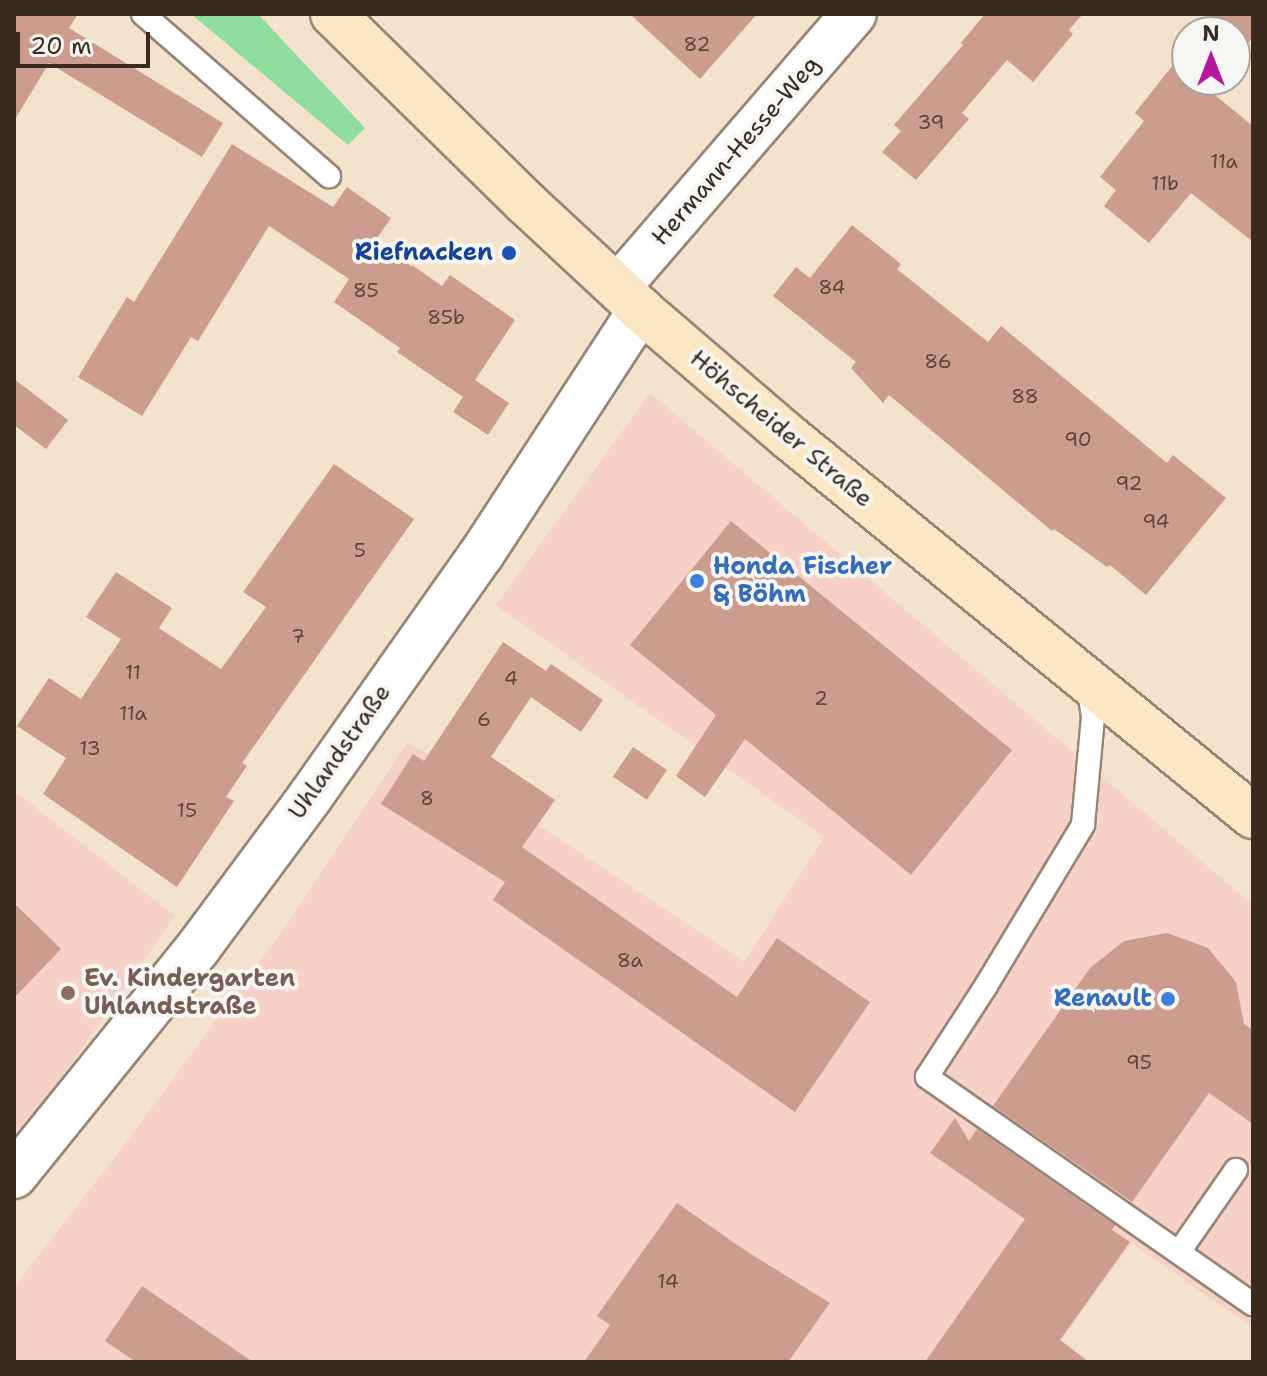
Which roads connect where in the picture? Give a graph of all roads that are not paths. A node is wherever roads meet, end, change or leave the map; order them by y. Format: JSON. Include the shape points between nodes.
{"nodes":[{"id":1,"x":143,"y":14,"type":"edge"},
{"id":2,"x":333,"y":14,"type":"edge"},
{"id":3,"x":854,"y":14,"type":"edge"},
{"id":4,"x":329,"y":176,"type":"dead end"},
{"id":5,"x":629,"y":299,"type":"junction"},
{"id":6,"x":1088,"y":684,"type":"junction"},
{"id":7,"x":1253,"y":816,"type":"edge"},
{"id":8,"x":1236,"y":1170,"type":"dead end"},
{"id":9,"x":14,"y":1176,"type":"edge"},
{"id":10,"x":1179,"y":1252,"type":"junction"},
{"id":11,"x":1253,"y":1304,"type":"edge"}],
"edges":[{"from":1,"to":4,"type":"lane"},
{"from":2,"to":5,"type":"street","name":"Höhscheider Straße"},
{"from":3,"to":5,"type":"street","name":"Hermann-Hesse-Weg"},
{"from":5,"to":6,"type":"street","name":"Höhscheider Straße"},
{"from":5,"to":9,"type":"street","name":"Uhlandstraße","via":[[481,555],[198,948]]},
{"from":6,"to":7,"type":"street","name":"Höhscheider Straße"},
{"from":6,"to":10,"type":"lane","via":[[1093,717],[1083,825],[927,1077]]},
{"from":8,"to":10,"type":"lane"},
{"from":10,"to":11,"type":"lane"}]}
